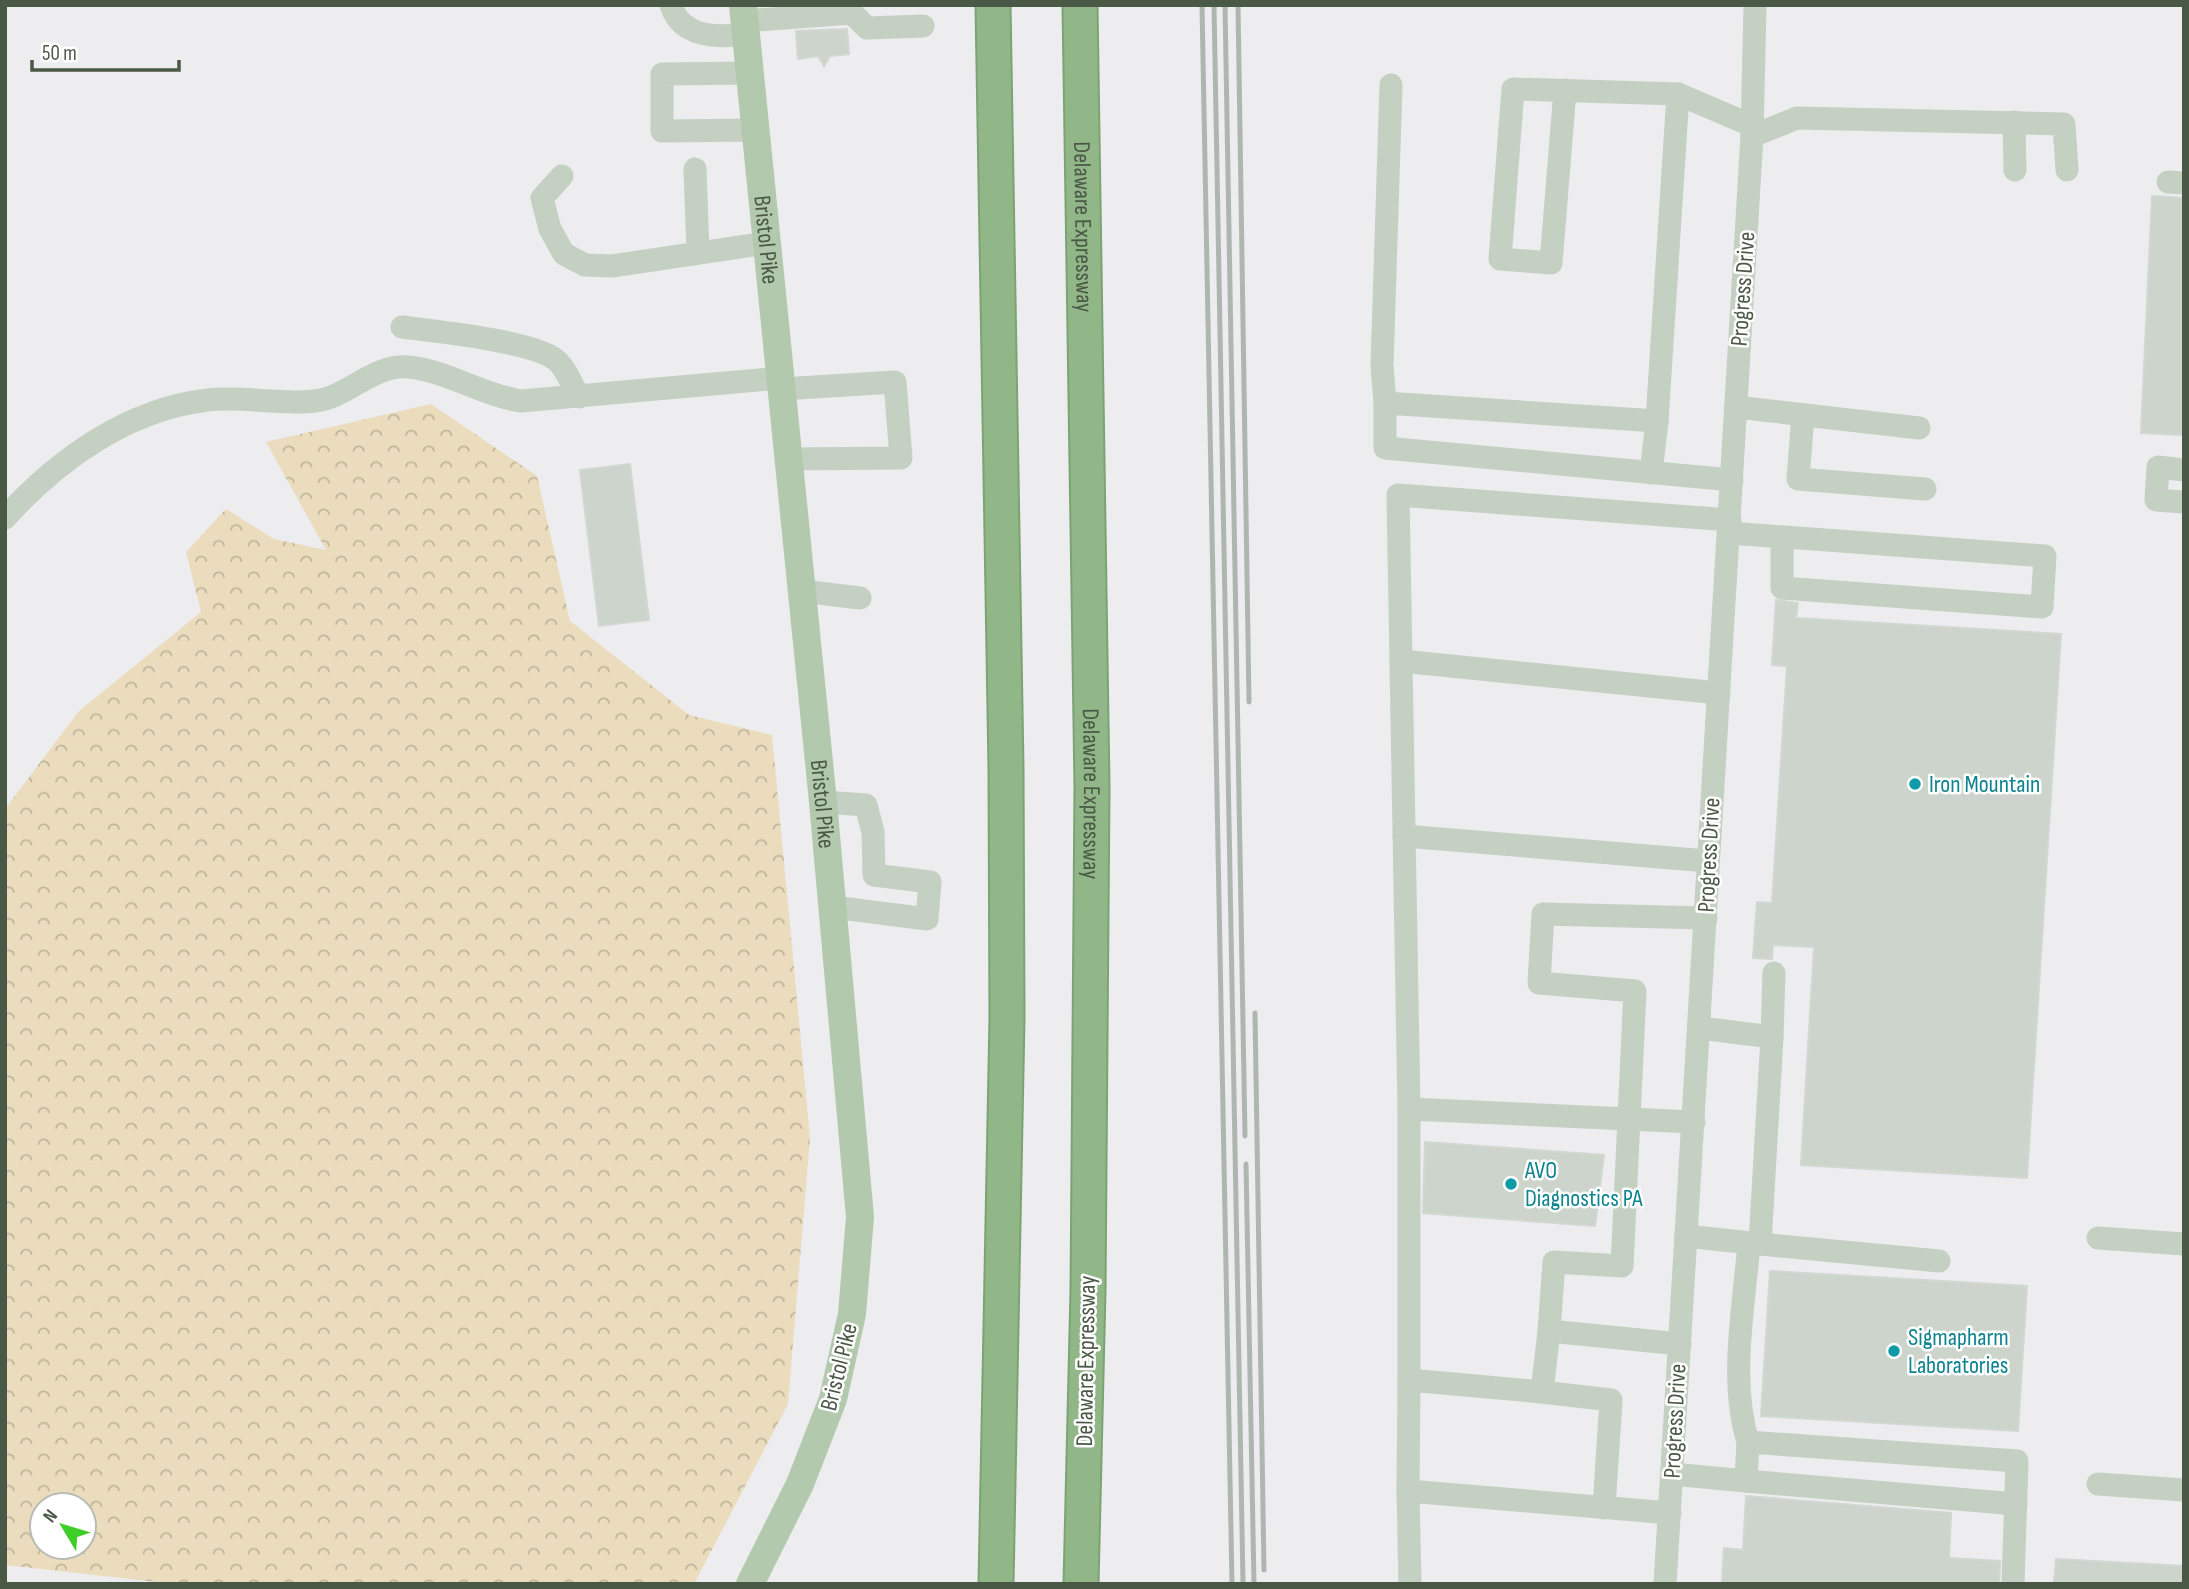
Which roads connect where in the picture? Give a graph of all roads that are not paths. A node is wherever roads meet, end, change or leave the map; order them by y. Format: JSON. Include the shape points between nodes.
{"nodes":[{"id":1,"x":671,"y":5,"type":"edge"},
{"id":2,"x":993,"y":5,"type":"edge"},
{"id":3,"x":1080,"y":5,"type":"edge"},
{"id":4,"x":1755,"y":5,"type":"edge"},
{"id":5,"x":744,"y":20,"type":"edge"},
{"id":6,"x":923,"y":26,"type":"dead end"},
{"id":7,"x":750,"y":73,"type":"junction"},
{"id":8,"x":1391,"y":85,"type":"dead end"},
{"id":9,"x":1565,"y":90,"type":"junction"},
{"id":10,"x":1678,"y":93,"type":"junction"},
{"id":11,"x":2014,"y":122,"type":"junction"},
{"id":12,"x":756,"y":130,"type":"junction"},
{"id":13,"x":1752,"y":131,"type":"junction"},
{"id":14,"x":695,"y":169,"type":"dead end"},
{"id":15,"x":2015,"y":170,"type":"dead end"},
{"id":16,"x":2067,"y":170,"type":"dead end"},
{"id":17,"x":562,"y":176,"type":"dead end"},
{"id":18,"x":767,"y":243,"type":"junction"},
{"id":19,"x":698,"y":253,"type":"junction"},
{"id":20,"x":402,"y":327,"type":"dead end"},
{"id":21,"x":781,"y":383,"type":"junction"},
{"id":22,"x":579,"y":397,"type":"junction"},
{"id":23,"x":1385,"y":403,"type":"junction"},
{"id":24,"x":1736,"y":407,"type":"junction"},
{"id":25,"x":1803,"y":415,"type":"junction"},
{"id":26,"x":1657,"y":421,"type":"junction"},
{"id":27,"x":1919,"y":428,"type":"dead end"},
{"id":28,"x":789,"y":459,"type":"junction"},
{"id":29,"x":2184,"y":470,"type":"edge"},
{"id":30,"x":1651,"y":472,"type":"junction"},
{"id":31,"x":1732,"y":480,"type":"junction"},
{"id":32,"x":1925,"y":489,"type":"dead end"},
{"id":33,"x":2184,"y":502,"type":"edge"},
{"id":34,"x":5,"y":518,"type":"edge"},
{"id":35,"x":1729,"y":526,"type":"junction"},
{"id":36,"x":1782,"y":537,"type":"junction"},
{"id":37,"x":802,"y":591,"type":"junction"},
{"id":38,"x":860,"y":598,"type":"dead end"},
{"id":39,"x":1401,"y":661,"type":"junction"},
{"id":40,"x":1719,"y":693,"type":"junction"},
{"id":41,"x":823,"y":802,"type":"junction"},
{"id":42,"x":1404,"y":836,"type":"junction"},
{"id":43,"x":1708,"y":861,"type":"junction"},
{"id":44,"x":833,"y":906,"type":"junction"},
{"id":45,"x":1706,"y":918,"type":"junction"},
{"id":46,"x":1774,"y":973,"type":"dead end"},
{"id":47,"x":1700,"y":1028,"type":"junction"},
{"id":48,"x":1772,"y":1037,"type":"junction"},
{"id":49,"x":1409,"y":1110,"type":"junction"},
{"id":50,"x":1630,"y":1119,"type":"junction"},
{"id":51,"x":1693,"y":1122,"type":"junction"},
{"id":52,"x":1686,"y":1236,"type":"junction"},
{"id":53,"x":2098,"y":1238,"type":"dead end"},
{"id":54,"x":1754,"y":1244,"type":"junction"},
{"id":55,"x":2184,"y":1244,"type":"edge"},
{"id":56,"x":1939,"y":1261,"type":"dead end"},
{"id":57,"x":1549,"y":1331,"type":"junction"},
{"id":58,"x":1680,"y":1344,"type":"junction"},
{"id":59,"x":1409,"y":1380,"type":"junction"},
{"id":60,"x":1542,"y":1392,"type":"junction"},
{"id":61,"x":1748,"y":1442,"type":"junction"},
{"id":62,"x":1672,"y":1474,"type":"junction"},
{"id":63,"x":1746,"y":1481,"type":"junction"},
{"id":64,"x":2098,"y":1484,"type":"dead end"},
{"id":65,"x":2184,"y":1490,"type":"edge"},
{"id":66,"x":1409,"y":1491,"type":"junction"},
{"id":67,"x":2016,"y":1504,"type":"junction"},
{"id":68,"x":1604,"y":1508,"type":"junction"},
{"id":69,"x":1670,"y":1513,"type":"junction"},
{"id":70,"x":750,"y":1584,"type":"edge"},
{"id":71,"x":996,"y":1584,"type":"edge"},
{"id":72,"x":1081,"y":1584,"type":"edge"},
{"id":73,"x":1410,"y":1584,"type":"edge"},
{"id":74,"x":1665,"y":1584,"type":"edge"},
{"id":75,"x":2013,"y":1584,"type":"edge"}],
"edges":[{"from":1,"to":5,"type":"street","via":[[686,28],[701,34],[723,37]]},
{"from":2,"to":71,"type":"highway","via":[[1007,963]]},
{"from":3,"to":72,"type":"highway","name":"Delaware Expressway","via":[[1092,787]]},
{"from":4,"to":13,"type":"street","name":"Progress Drive"},
{"from":5,"to":6,"type":"street","via":[[852,13],[867,28]]},
{"from":5,"to":7,"type":"main road","name":"Bristol Pike"},
{"from":7,"to":12,"type":"main road","name":"Bristol Pike"},
{"from":7,"to":12,"type":"street","via":[[662,74],[662,131]]},
{"from":8,"to":23,"type":"street","via":[[1382,365]]},
{"from":9,"to":9,"type":"street","via":[[1513,89],[1500,259],[1551,263]]},
{"from":9,"to":10,"type":"street"},
{"from":10,"to":13,"type":"street"},
{"from":10,"to":26,"type":"street"},
{"from":11,"to":13,"type":"street","via":[[1797,118]]},
{"from":11,"to":15,"type":"street"},
{"from":11,"to":16,"type":"street","via":[[2064,124]]},
{"from":12,"to":18,"type":"main road","name":"Bristol Pike"},
{"from":13,"to":24,"type":"street","name":"Progress Drive"},
{"from":14,"to":19,"type":"street"},
{"from":17,"to":19,"type":"street","via":[[542,198],[550,229],[564,254],[585,265],[612,266]]},
{"from":18,"to":19,"type":"street"},
{"from":18,"to":21,"type":"main road","name":"Bristol Pike"},
{"from":20,"to":22,"type":"street","via":[[546,352],[559,362]]},
{"from":21,"to":22,"type":"street"},
{"from":21,"to":28,"type":"main road","name":"Bristol Pike"},
{"from":21,"to":28,"type":"street","via":[[895,382],[901,458]]},
{"from":22,"to":34,"type":"street","via":[[504,398],[409,368],[379,371],[338,394],[313,401],[188,403],[132,422],[79,452],[43,479]]},
{"from":23,"to":26,"type":"street"},
{"from":23,"to":30,"type":"street","via":[[1385,448]]},
{"from":24,"to":25,"type":"street"},
{"from":24,"to":31,"type":"street","name":"Progress Drive"},
{"from":25,"to":27,"type":"street"},
{"from":25,"to":32,"type":"street","via":[[1798,479]]},
{"from":26,"to":30,"type":"street"},
{"from":28,"to":37,"type":"main road","name":"Bristol Pike"},
{"from":29,"to":33,"type":"street","via":[[2158,467],[2156,500]]},
{"from":30,"to":31,"type":"street"},
{"from":31,"to":35,"type":"street","name":"Progress Drive"},
{"from":35,"to":36,"type":"street"},
{"from":35,"to":39,"type":"street","via":[[1398,495]]},
{"from":35,"to":40,"type":"street","name":"Progress Drive"},
{"from":36,"to":36,"type":"street","via":[[2045,556],[2042,607],[1782,588]]},
{"from":37,"to":38,"type":"street"},
{"from":37,"to":41,"type":"main road","name":"Bristol Pike"},
{"from":39,"to":40,"type":"street"},
{"from":39,"to":42,"type":"street"},
{"from":40,"to":43,"type":"street","name":"Progress Drive"},
{"from":41,"to":44,"type":"main road","name":"Bristol Pike"},
{"from":41,"to":44,"type":"street","via":[[866,805],[873,832],[874,875],[930,882],[927,919]]},
{"from":42,"to":43,"type":"street"},
{"from":42,"to":49,"type":"street"},
{"from":43,"to":45,"type":"street","name":"Progress Drive"},
{"from":44,"to":70,"type":"main road","name":"Bristol Pike","via":[[860,1217],[856,1279],[841,1371],[823,1427]]},
{"from":45,"to":47,"type":"street","name":"Progress Drive"},
{"from":45,"to":50,"type":"street","via":[[1543,914],[1539,983],[1635,991]]},
{"from":46,"to":48,"type":"street"},
{"from":47,"to":48,"type":"street"},
{"from":47,"to":51,"type":"street","name":"Progress Drive"},
{"from":48,"to":54,"type":"street"},
{"from":49,"to":50,"type":"street"},
{"from":49,"to":59,"type":"street"},
{"from":50,"to":51,"type":"street"},
{"from":50,"to":57,"type":"street","via":[[1622,1266],[1554,1262]]},
{"from":51,"to":52,"type":"street","name":"Progress Drive"},
{"from":52,"to":54,"type":"street"},
{"from":52,"to":58,"type":"street","name":"Progress Drive"},
{"from":53,"to":55,"type":"street"},
{"from":54,"to":56,"type":"street"},
{"from":54,"to":61,"type":"street","via":[[1739,1378],[1741,1418]]},
{"from":57,"to":58,"type":"street"},
{"from":57,"to":60,"type":"street"},
{"from":58,"to":62,"type":"street","name":"Progress Drive"},
{"from":59,"to":60,"type":"street"},
{"from":59,"to":66,"type":"street"},
{"from":60,"to":68,"type":"street","via":[[1611,1400]]},
{"from":61,"to":63,"type":"street"},
{"from":61,"to":67,"type":"street","via":[[2017,1461]]},
{"from":62,"to":63,"type":"street"},
{"from":62,"to":69,"type":"street","name":"Progress Drive"},
{"from":63,"to":67,"type":"street"},
{"from":64,"to":65,"type":"street"},
{"from":66,"to":68,"type":"street"},
{"from":66,"to":73,"type":"street"},
{"from":67,"to":75,"type":"street"},
{"from":68,"to":69,"type":"street"},
{"from":69,"to":74,"type":"street","name":"Progress Drive"}]}
